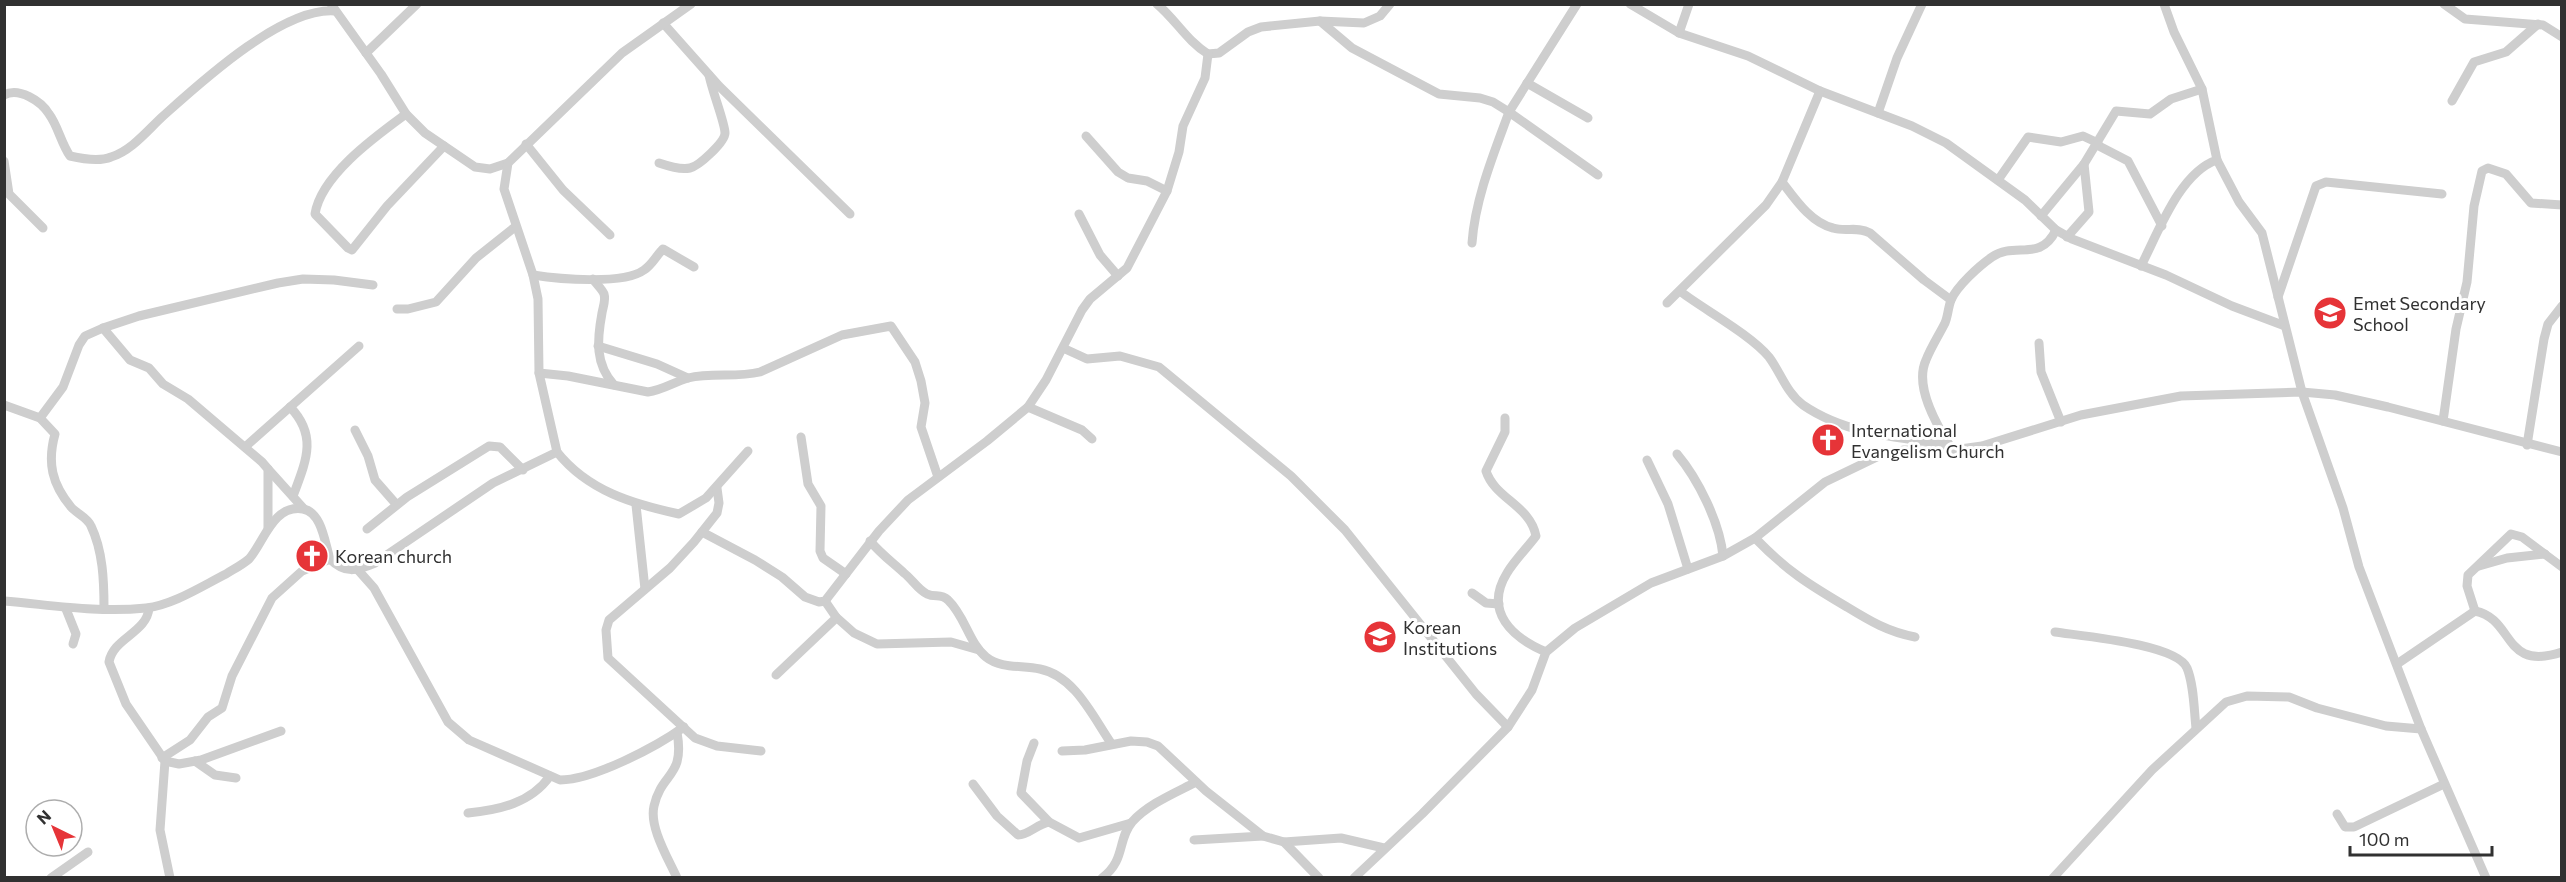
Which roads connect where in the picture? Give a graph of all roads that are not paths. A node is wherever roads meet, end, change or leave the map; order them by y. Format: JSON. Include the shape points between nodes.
{"nodes":[{"id":1,"x":417,"y":4,"type":"edge"},
{"id":2,"x":691,"y":4,"type":"edge"},
{"id":3,"x":1157,"y":4,"type":"edge"},
{"id":4,"x":1390,"y":4,"type":"edge"},
{"id":5,"x":1577,"y":4,"type":"edge"},
{"id":6,"x":1630,"y":4,"type":"edge"},
{"id":7,"x":1689,"y":4,"type":"edge"},
{"id":8,"x":1922,"y":4,"type":"edge"},
{"id":9,"x":2164,"y":4,"type":"edge"},
{"id":10,"x":2444,"y":4,"type":"edge"},
{"id":11,"x":333,"y":8,"type":"edge"},
{"id":12,"x":1320,"y":21,"type":"junction"},
{"id":13,"x":663,"y":23,"type":"junction"},
{"id":14,"x":2538,"y":24,"type":"junction"},
{"id":15,"x":1679,"y":33,"type":"junction"},
{"id":16,"x":2562,"y":37,"type":"edge"},
{"id":17,"x":366,"y":53,"type":"junction"},
{"id":18,"x":1208,"y":54,"type":"junction"},
{"id":19,"x":709,"y":75,"type":"junction"},
{"id":20,"x":1527,"y":82,"type":"junction"},
{"id":21,"x":2202,"y":89,"type":"junction"},
{"id":22,"x":1820,"y":91,"type":"junction"},
{"id":23,"x":4,"y":95,"type":"edge"},
{"id":24,"x":2452,"y":100,"type":"dead end"},
{"id":25,"x":1509,"y":112,"type":"junction"},
{"id":26,"x":1878,"y":113,"type":"junction"},
{"id":27,"x":406,"y":114,"type":"junction"},
{"id":28,"x":1588,"y":118,"type":"dead end"},
{"id":29,"x":1086,"y":136,"type":"dead end"},
{"id":30,"x":526,"y":144,"type":"junction"},
{"id":31,"x":2098,"y":144,"type":"junction"},
{"id":32,"x":444,"y":146,"type":"junction"},
{"id":33,"x":2217,"y":160,"type":"junction"},
{"id":34,"x":4,"y":161,"type":"edge"},
{"id":35,"x":508,"y":163,"type":"junction"},
{"id":36,"x":658,"y":163,"type":"dead end"},
{"id":37,"x":2084,"y":164,"type":"junction"},
{"id":38,"x":1598,"y":176,"type":"dead end"},
{"id":39,"x":1998,"y":180,"type":"junction"},
{"id":40,"x":1782,"y":182,"type":"junction"},
{"id":41,"x":1167,"y":191,"type":"junction"},
{"id":42,"x":2442,"y":194,"type":"dead end"},
{"id":43,"x":7,"y":195,"type":"edge"},
{"id":44,"x":2562,"y":205,"type":"edge"},
{"id":45,"x":850,"y":214,"type":"dead end"},
{"id":46,"x":1078,"y":214,"type":"dead end"},
{"id":47,"x":2042,"y":216,"type":"junction"},
{"id":48,"x":2162,"y":226,"type":"junction"},
{"id":49,"x":515,"y":227,"type":"junction"},
{"id":50,"x":43,"y":228,"type":"dead end"},
{"id":51,"x":2056,"y":230,"type":"junction"},
{"id":52,"x":610,"y":235,"type":"dead end"},
{"id":53,"x":2067,"y":237,"type":"junction"},
{"id":54,"x":1472,"y":243,"type":"dead end"},
{"id":55,"x":2141,"y":266,"type":"junction"},
{"id":56,"x":694,"y":267,"type":"dead end"},
{"id":57,"x":533,"y":275,"type":"junction"},
{"id":58,"x":1118,"y":276,"type":"junction"},
{"id":59,"x":593,"y":279,"type":"junction"},
{"id":60,"x":373,"y":285,"type":"dead end"},
{"id":61,"x":1681,"y":292,"type":"junction"},
{"id":62,"x":2278,"y":297,"type":"junction"},
{"id":63,"x":1951,"y":300,"type":"junction"},
{"id":64,"x":1667,"y":303,"type":"dead end"},
{"id":65,"x":2562,"y":306,"type":"edge"},
{"id":66,"x":397,"y":309,"type":"dead end"},
{"id":67,"x":2285,"y":326,"type":"junction"},
{"id":68,"x":103,"y":328,"type":"junction"},
{"id":69,"x":2038,"y":343,"type":"dead end"},
{"id":70,"x":359,"y":346,"type":"dead end"},
{"id":71,"x":598,"y":346,"type":"junction"},
{"id":72,"x":1063,"y":348,"type":"junction"},
{"id":73,"x":539,"y":373,"type":"junction"},
{"id":74,"x":688,"y":378,"type":"junction"},
{"id":75,"x":614,"y":385,"type":"junction"},
{"id":76,"x":2302,"y":392,"type":"junction"},
{"id":77,"x":4,"y":405,"type":"edge"},
{"id":78,"x":1028,"y":406,"type":"junction"},
{"id":79,"x":290,"y":407,"type":"junction"},
{"id":80,"x":40,"y":418,"type":"junction"},
{"id":81,"x":1505,"y":418,"type":"dead end"},
{"id":82,"x":2443,"y":421,"type":"junction"},
{"id":83,"x":2061,"y":422,"type":"junction"},
{"id":84,"x":354,"y":430,"type":"dead end"},
{"id":85,"x":801,"y":437,"type":"dead end"},
{"id":86,"x":1092,"y":438,"type":"dead end"},
{"id":87,"x":2527,"y":445,"type":"junction"},
{"id":88,"x":245,"y":447,"type":"junction"},
{"id":89,"x":1951,"y":448,"type":"junction"},
{"id":90,"x":748,"y":451,"type":"dead end"},
{"id":91,"x":557,"y":452,"type":"junction"},
{"id":92,"x":2562,"y":452,"type":"edge"},
{"id":93,"x":1677,"y":454,"type":"dead end"},
{"id":94,"x":1647,"y":460,"type":"dead end"},
{"id":95,"x":268,"y":469,"type":"junction"},
{"id":96,"x":523,"y":470,"type":"junction"},
{"id":97,"x":938,"y":477,"type":"junction"},
{"id":98,"x":717,"y":488,"type":"junction"},
{"id":99,"x":293,"y":496,"type":"junction"},
{"id":100,"x":396,"y":504,"type":"junction"},
{"id":101,"x":636,"y":505,"type":"junction"},
{"id":102,"x":304,"y":509,"type":"junction"},
{"id":103,"x":268,"y":528,"type":"junction"},
{"id":104,"x":367,"y":529,"type":"dead end"},
{"id":105,"x":702,"y":532,"type":"junction"},
{"id":106,"x":1755,"y":538,"type":"junction"},
{"id":107,"x":870,"y":541,"type":"junction"},
{"id":108,"x":2562,"y":552,"type":"edge"},
{"id":109,"x":2545,"y":554,"type":"junction"},
{"id":110,"x":1723,"y":556,"type":"junction"},
{"id":111,"x":330,"y":559,"type":"junction"},
{"id":112,"x":2558,"y":564,"type":"edge"},
{"id":113,"x":2474,"y":568,"type":"junction"},
{"id":114,"x":1688,"y":569,"type":"junction"},
{"id":115,"x":358,"y":570,"type":"junction"},
{"id":116,"x":846,"y":574,"type":"junction"},
{"id":117,"x":645,"y":589,"type":"junction"},
{"id":118,"x":1472,"y":593,"type":"dead end"},
{"id":119,"x":4,"y":601,"type":"edge"},
{"id":120,"x":825,"y":601,"type":"junction"},
{"id":121,"x":1499,"y":604,"type":"junction"},
{"id":122,"x":104,"y":608,"type":"junction"},
{"id":123,"x":149,"y":608,"type":"junction"},
{"id":124,"x":66,"y":609,"type":"junction"},
{"id":125,"x":2475,"y":611,"type":"junction"},
{"id":126,"x":836,"y":617,"type":"junction"},
{"id":127,"x":2055,"y":632,"type":"dead end"},
{"id":128,"x":1915,"y":637,"type":"dead end"},
{"id":129,"x":73,"y":644,"type":"dead end"},
{"id":130,"x":979,"y":650,"type":"junction"},
{"id":131,"x":1546,"y":652,"type":"junction"},
{"id":132,"x":2562,"y":652,"type":"edge"},
{"id":133,"x":2397,"y":664,"type":"junction"},
{"id":134,"x":776,"y":675,"type":"dead end"},
{"id":135,"x":1508,"y":727,"type":"junction"},
{"id":136,"x":2196,"y":728,"type":"junction"},
{"id":137,"x":2421,"y":729,"type":"junction"},
{"id":138,"x":680,"y":730,"type":"junction"},
{"id":139,"x":280,"y":731,"type":"dead end"},
{"id":140,"x":1034,"y":743,"type":"dead end"},
{"id":141,"x":1112,"y":743,"type":"junction"},
{"id":142,"x":761,"y":751,"type":"dead end"},
{"id":143,"x":1062,"y":751,"type":"dead end"},
{"id":144,"x":163,"y":759,"type":"junction"},
{"id":145,"x":195,"y":761,"type":"junction"},
{"id":146,"x":550,"y":776,"type":"junction"},
{"id":147,"x":236,"y":778,"type":"dead end"},
{"id":148,"x":1196,"y":782,"type":"junction"},
{"id":149,"x":973,"y":784,"type":"dead end"},
{"id":150,"x":2444,"y":784,"type":"junction"},
{"id":151,"x":468,"y":813,"type":"dead end"},
{"id":152,"x":2337,"y":814,"type":"dead end"},
{"id":153,"x":1049,"y":822,"type":"junction"},
{"id":154,"x":1131,"y":823,"type":"junction"},
{"id":155,"x":1263,"y":836,"type":"junction"},
{"id":156,"x":1194,"y":840,"type":"dead end"},
{"id":157,"x":1284,"y":842,"type":"junction"},
{"id":158,"x":1384,"y":848,"type":"junction"},
{"id":159,"x":88,"y":852,"type":"dead end"},
{"id":160,"x":51,"y":878,"type":"edge"},
{"id":161,"x":170,"y":878,"type":"edge"},
{"id":162,"x":677,"y":878,"type":"edge"},
{"id":163,"x":1102,"y":878,"type":"edge"},
{"id":164,"x":1319,"y":878,"type":"edge"},
{"id":165,"x":1354,"y":878,"type":"edge"},
{"id":166,"x":2053,"y":878,"type":"edge"},
{"id":167,"x":2486,"y":878,"type":"edge"}],
"edges":[{"from":1,"to":17,"type":"street"},
{"from":2,"to":13,"type":"street"},
{"from":3,"to":18,"type":"street","via":[[1191,42]]},
{"from":4,"to":12,"type":"street","via":[[1380,16],[1364,23]]},
{"from":5,"to":20,"type":"street"},
{"from":6,"to":15,"type":"street"},
{"from":7,"to":15,"type":"street"},
{"from":8,"to":26,"type":"street","via":[[1897,57]]},
{"from":9,"to":21,"type":"street"},
{"from":10,"to":14,"type":"street","via":[[2456,15],[2474,21]]},
{"from":11,"to":17,"type":"street"},
{"from":11,"to":23,"type":"street","via":[[311,13],[263,37],[192,90],[123,152],[110,158],[70,156],[49,113],[19,93]]},
{"from":12,"to":18,"type":"street","via":[[1261,27],[1219,53]]},
{"from":12,"to":25,"type":"street","via":[[1352,48],[1426,88],[1448,96],[1493,102]]},
{"from":13,"to":19,"type":"street"},
{"from":13,"to":30,"type":"street","via":[[622,53]]},
{"from":14,"to":16,"type":"street"},
{"from":14,"to":24,"type":"street","via":[[2506,52],[2474,62]]},
{"from":15,"to":22,"type":"street","via":[[1748,56]]},
{"from":17,"to":27,"type":"street"},
{"from":18,"to":41,"type":"street","via":[[1205,78],[1183,126]]},
{"from":19,"to":36,"type":"street","via":[[724,139],[688,169]]},
{"from":19,"to":45,"type":"street"},
{"from":20,"to":25,"type":"street"},
{"from":20,"to":28,"type":"street"},
{"from":21,"to":31,"type":"street","via":[[2171,99],[2150,114],[2116,111]]},
{"from":21,"to":33,"type":"street"},
{"from":22,"to":26,"type":"street"},
{"from":22,"to":40,"type":"street"},
{"from":25,"to":38,"type":"street"},
{"from":25,"to":54,"type":"street","via":[[1482,193]]},
{"from":26,"to":39,"type":"street","via":[[1946,143]]},
{"from":27,"to":32,"type":"street"},
{"from":27,"to":32,"type":"street","via":[[353,158],[321,195],[315,214],[348,248],[352,250]]},
{"from":29,"to":41,"type":"street","via":[[1118,172]]},
{"from":30,"to":35,"type":"street"},
{"from":30,"to":52,"type":"street","via":[[563,190]]},
{"from":31,"to":37,"type":"street"},
{"from":31,"to":39,"type":"street","via":[[2083,136],[2061,142],[2028,137]]},
{"from":31,"to":48,"type":"street","via":[[2128,161]]},
{"from":32,"to":35,"type":"street","via":[[475,167],[490,169]]},
{"from":33,"to":48,"type":"street","via":[[2201,167],[2187,182]]},
{"from":33,"to":62,"type":"street","via":[[2262,233]]},
{"from":34,"to":43,"type":"street"},
{"from":35,"to":49,"type":"street","via":[[504,189]]},
{"from":37,"to":47,"type":"street"},
{"from":37,"to":53,"type":"street","via":[[2089,212]]},
{"from":39,"to":47,"type":"street"},
{"from":40,"to":61,"type":"street","via":[[1766,205]]},
{"from":40,"to":63,"type":"street","via":[[1818,221],[1834,229],[1861,228],[1870,233]]},
{"from":41,"to":58,"type":"street","via":[[1127,268]]},
{"from":42,"to":62,"type":"street","via":[[2326,182],[2316,186]]},
{"from":43,"to":50,"type":"street"},
{"from":44,"to":82,"type":"street","via":[[2531,203],[2506,174],[2487,168],[2482,171]]},
{"from":46,"to":58,"type":"street","via":[[1100,255]]},
{"from":47,"to":51,"type":"street"},
{"from":48,"to":55,"type":"street"},
{"from":49,"to":57,"type":"street"},
{"from":49,"to":66,"type":"street","via":[[494,242],[436,302]]},
{"from":51,"to":53,"type":"street"},
{"from":51,"to":63,"type":"street","via":[[2043,246],[1993,257]]},
{"from":53,"to":55,"type":"street"},
{"from":55,"to":67,"type":"street"},
{"from":56,"to":59,"type":"street","via":[[663,249],[642,272]]},
{"from":57,"to":59,"type":"street"},
{"from":57,"to":73,"type":"street","via":[[538,299]]},
{"from":58,"to":72,"type":"street","via":[[1090,298]]},
{"from":59,"to":71,"type":"street","via":[[605,299]]},
{"from":60,"to":68,"type":"street","via":[[303,279],[139,316]]},
{"from":61,"to":64,"type":"street"},
{"from":61,"to":89,"type":"street","via":[[1758,346],[1782,382],[1808,408],[1871,435]]},
{"from":62,"to":67,"type":"street"},
{"from":63,"to":89,"type":"street","via":[[1946,321],[1924,362],[1928,401]]},
{"from":65,"to":87,"type":"street","via":[[2547,324]]},
{"from":67,"to":76,"type":"street"},
{"from":68,"to":80,"type":"street","via":[[85,336],[63,387]]},
{"from":68,"to":88,"type":"street","via":[[130,360],[149,368],[163,384],[188,399]]},
{"from":69,"to":83,"type":"street","via":[[2042,372]]},
{"from":70,"to":79,"type":"street"},
{"from":71,"to":74,"type":"street"},
{"from":71,"to":75,"type":"street","via":[[603,369]]},
{"from":72,"to":78,"type":"street"},
{"from":72,"to":135,"type":"street","via":[[1087,359],[1120,356],[1159,367],[1291,476],[1352,538],[1476,694]]},
{"from":73,"to":75,"type":"street"},
{"from":73,"to":91,"type":"street"},
{"from":74,"to":75,"type":"street","via":[[648,392]]},
{"from":74,"to":97,"type":"street","via":[[748,375],[842,335],[891,326],[915,362],[925,403],[921,427]]},
{"from":76,"to":82,"type":"street","via":[[2335,395]]},
{"from":76,"to":83,"type":"street","via":[[2181,396]]},
{"from":76,"to":133,"type":"street","via":[[2343,507],[2359,567]]},
{"from":77,"to":80,"type":"street"},
{"from":78,"to":86,"type":"street"},
{"from":78,"to":97,"type":"street"},
{"from":79,"to":88,"type":"street"},
{"from":79,"to":99,"type":"street","via":[[303,420],[307,437]]},
{"from":80,"to":122,"type":"street","via":[[55,434],[50,453],[52,478],[71,507],[90,524],[96,538]]},
{"from":81,"to":121,"type":"street","via":[[1505,432],[1486,471],[1490,483],[1529,517],[1536,536],[1507,573]]},
{"from":82,"to":87,"type":"street"},
{"from":83,"to":89,"type":"street","via":[[2005,440]]},
{"from":84,"to":100,"type":"street","via":[[375,480]]},
{"from":85,"to":116,"type":"street","via":[[808,484],[820,506],[820,551],[823,558]]},
{"from":87,"to":92,"type":"street"},
{"from":88,"to":95,"type":"street"},
{"from":89,"to":106,"type":"street","via":[[1903,450],[1857,465],[1825,482]]},
{"from":90,"to":98,"type":"street"},
{"from":91,"to":96,"type":"street"},
{"from":91,"to":101,"type":"street","via":[[600,489]]},
{"from":93,"to":110,"type":"street","via":[[1700,485],[1721,538]]},
{"from":94,"to":114,"type":"street","via":[[1668,504]]},
{"from":95,"to":99,"type":"street"},
{"from":95,"to":103,"type":"street"},
{"from":96,"to":100,"type":"street","via":[[500,447],[489,446]]},
{"from":96,"to":115,"type":"street","via":[[493,483],[375,563]]},
{"from":97,"to":107,"type":"street","via":[[908,500]]},
{"from":98,"to":101,"type":"street","via":[[694,508],[680,514]]},
{"from":98,"to":105,"type":"street","via":[[717,513]]},
{"from":99,"to":102,"type":"street"},
{"from":100,"to":104,"type":"street"},
{"from":101,"to":117,"type":"street"},
{"from":102,"to":103,"type":"street","via":[[286,513]]},
{"from":102,"to":111,"type":"street","via":[[320,525]]},
{"from":103,"to":123,"type":"street","via":[[242,564],[209,583]]},
{"from":105,"to":117,"type":"street"},
{"from":105,"to":120,"type":"street","via":[[782,577],[805,597]]},
{"from":106,"to":110,"type":"street"},
{"from":106,"to":128,"type":"street","via":[[1792,574],[1812,587],[1875,625]]},
{"from":107,"to":116,"type":"street"},
{"from":107,"to":130,"type":"street","via":[[918,588],[949,601]]},
{"from":108,"to":112,"type":"street"},
{"from":109,"to":112,"type":"street"},
{"from":109,"to":113,"type":"street","via":[[2506,558]]},
{"from":109,"to":113,"type":"street","via":[[2511,534]]},
{"from":110,"to":114,"type":"street"},
{"from":111,"to":115,"type":"street","via":[[344,570]]},
{"from":111,"to":144,"type":"street","via":[[302,571],[272,598],[232,676],[222,708],[208,717],[190,740]]},
{"from":113,"to":125,"type":"street","via":[[2466,580]]},
{"from":114,"to":131,"type":"street","via":[[1629,595],[1575,628]]},
{"from":115,"to":146,"type":"street","via":[[374,588],[448,722],[469,740]]},
{"from":116,"to":120,"type":"street"},
{"from":117,"to":138,"type":"street","via":[[609,620],[608,658]]},
{"from":118,"to":121,"type":"street","via":[[1486,603]]},
{"from":119,"to":124,"type":"street"},
{"from":120,"to":126,"type":"street"},
{"from":121,"to":131,"type":"street","via":[[1504,623],[1513,633]]},
{"from":122,"to":123,"type":"street"},
{"from":122,"to":124,"type":"street"},
{"from":123,"to":144,"type":"street","via":[[144,623],[116,648],[109,662],[126,704]]},
{"from":124,"to":129,"type":"street","via":[[76,634]]},
{"from":125,"to":132,"type":"street","via":[[2484,613],[2529,657],[2541,659]]},
{"from":125,"to":133,"type":"street"},
{"from":126,"to":130,"type":"street","via":[[854,633],[877,644],[951,642]]},
{"from":126,"to":134,"type":"street"},
{"from":127,"to":136,"type":"street","via":[[2118,642],[2180,658],[2187,668]]},
{"from":130,"to":141,"type":"street","via":[[988,659],[1011,667],[1040,669],[1070,686]]},
{"from":131,"to":135,"type":"street","via":[[1532,690]]},
{"from":133,"to":137,"type":"street"},
{"from":135,"to":158,"type":"street"},
{"from":136,"to":137,"type":"street","via":[[2226,702],[2247,696],[2289,697],[2386,726]]},
{"from":136,"to":166,"type":"street","via":[[2085,840]]},
{"from":137,"to":150,"type":"street"},
{"from":138,"to":142,"type":"street","via":[[705,743]]},
{"from":138,"to":146,"type":"street","via":[[586,776],[570,780]]},
{"from":138,"to":162,"type":"street","via":[[678,765],[653,808],[654,822]]},
{"from":139,"to":145,"type":"street"},
{"from":140,"to":153,"type":"street","via":[[1021,793]]},
{"from":141,"to":143,"type":"street"},
{"from":141,"to":148,"type":"street","via":[[1147,742],[1158,747]]},
{"from":144,"to":145,"type":"street","via":[[178,764]]},
{"from":144,"to":161,"type":"street","via":[[160,830]]},
{"from":145,"to":147,"type":"street","via":[[215,775]]},
{"from":146,"to":151,"type":"street","via":[[530,798]]},
{"from":148,"to":154,"type":"street","via":[[1155,804]]},
{"from":148,"to":155,"type":"street"},
{"from":149,"to":153,"type":"street","via":[[1018,835]]},
{"from":150,"to":152,"type":"street","via":[[2354,827],[2345,826]]},
{"from":150,"to":167,"type":"street"},
{"from":153,"to":154,"type":"street","via":[[1079,838]]},
{"from":154,"to":163,"type":"street","via":[[1118,861]]},
{"from":155,"to":156,"type":"street"},
{"from":155,"to":157,"type":"street"},
{"from":157,"to":158,"type":"street","via":[[1341,838]]},
{"from":157,"to":164,"type":"street"},
{"from":158,"to":165,"type":"street"},
{"from":159,"to":160,"type":"street"}]}
